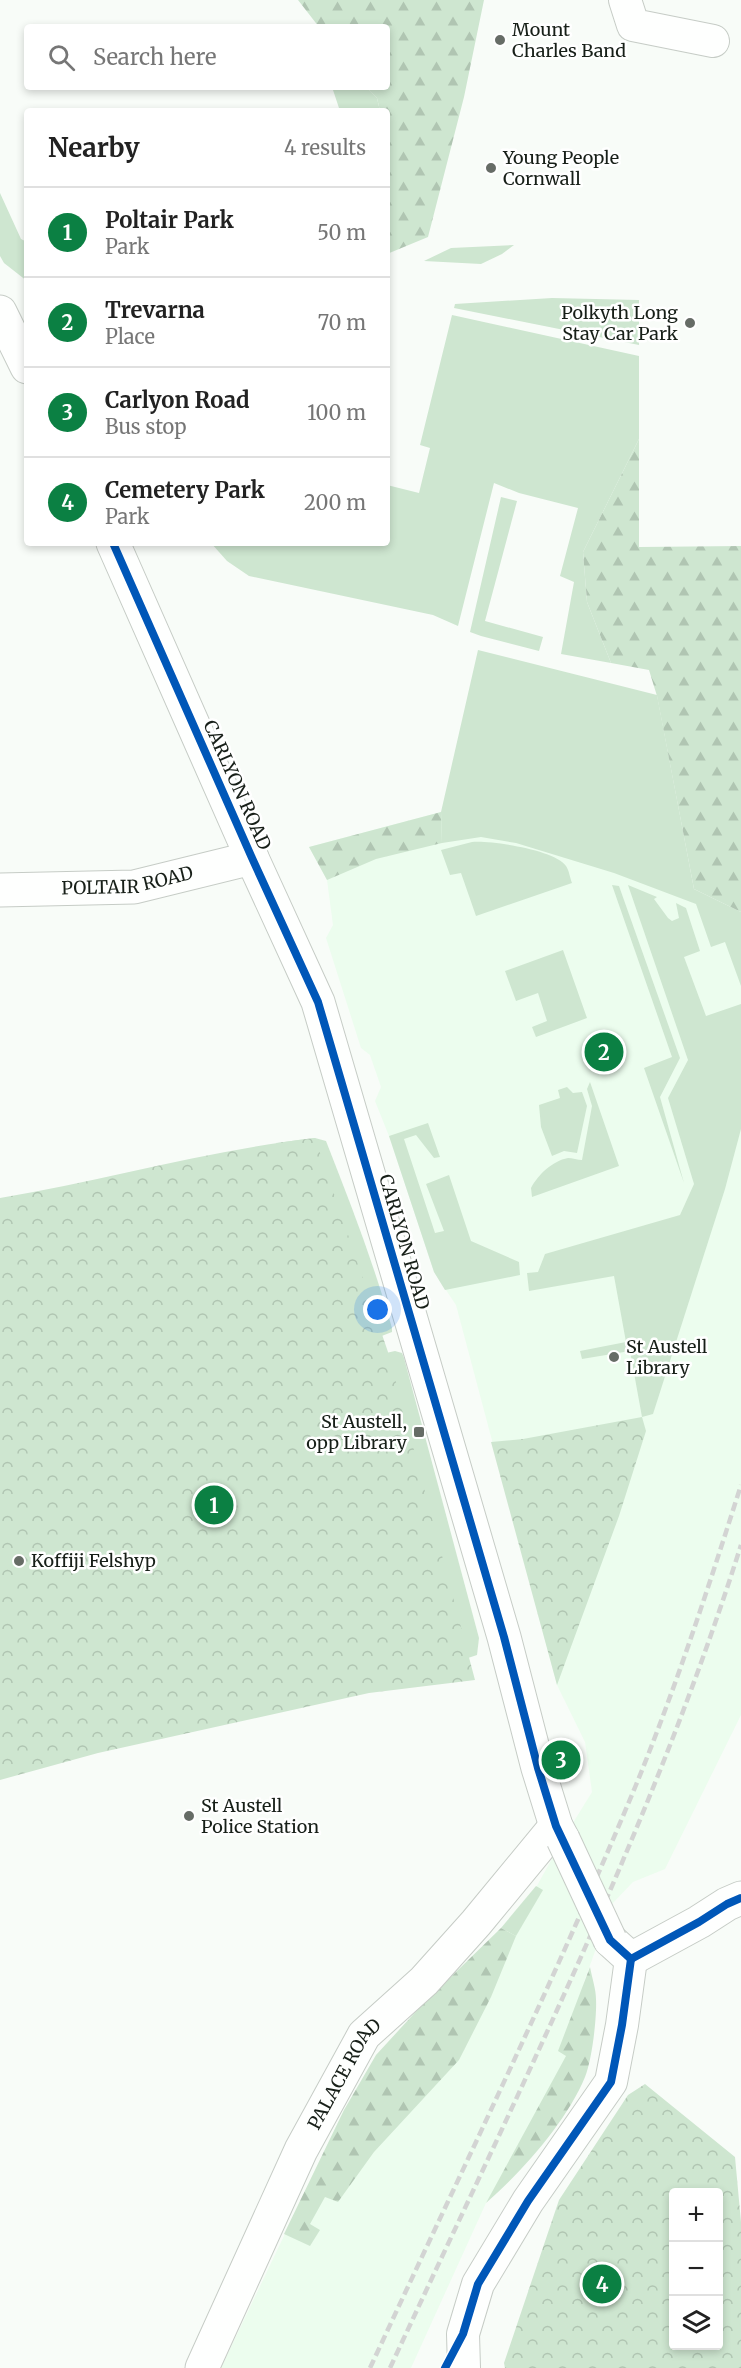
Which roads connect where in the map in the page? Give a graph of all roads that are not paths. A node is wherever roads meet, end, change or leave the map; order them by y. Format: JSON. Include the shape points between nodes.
{"nodes":[{"id":1,"x":625,"y":0,"type":"edge"},
{"id":2,"x":712,"y":41,"type":"dead end"},
{"id":3,"x":0,"y":312,"type":"edge"},
{"id":4,"x":24,"y":361,"type":"edge"},
{"id":5,"x":114,"y":546,"type":"edge"},
{"id":6,"x":252,"y":858,"type":"junction"},
{"id":7,"x":0,"y":890,"type":"edge"},
{"id":8,"x":559,"y":1832,"type":"junction"},
{"id":9,"x":741,"y":1898,"type":"edge"},
{"id":10,"x":621,"y":1949,"type":"junction"},
{"id":11,"x":202,"y":2368,"type":"edge"},
{"id":12,"x":464,"y":2368,"type":"edge"}],
"edges":[{"from":1,"to":2,"type":"street","via":[[633,26]]},
{"from":3,"to":4,"type":"street"},
{"from":5,"to":6,"type":"street","name":"CARLYON ROAD"},
{"from":6,"to":7,"type":"street","name":"POLTAIR ROAD","via":[[134,887]]},
{"from":6,"to":8,"type":"street","name":"CARLYON ROAD","via":[[318,1002]]},
{"from":8,"to":10,"type":"street","name":"CARLYON ROAD","bridge":true},
{"from":8,"to":11,"type":"street","name":"PALACE ROAD","via":[[424,1981],[364,2035],[304,2145]]},
{"from":9,"to":10,"type":"street","via":[[699,1922]]},
{"from":10,"to":12,"type":"street","via":[[622,2025],[611,2082],[528,2202],[478,2284],[463,2334]]}]}
